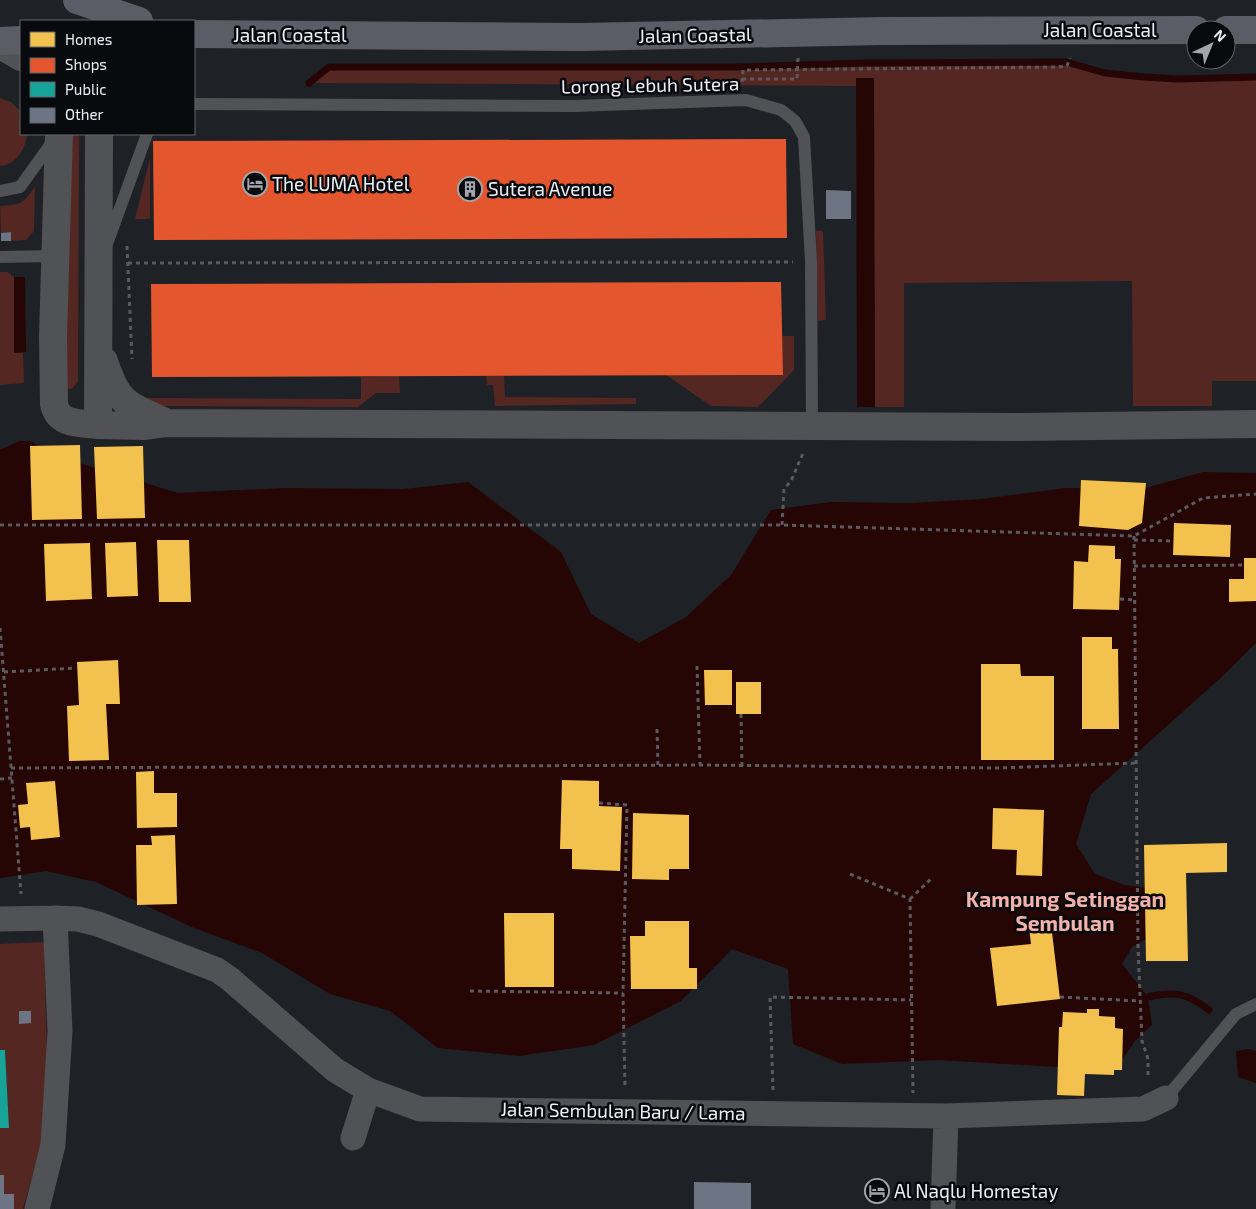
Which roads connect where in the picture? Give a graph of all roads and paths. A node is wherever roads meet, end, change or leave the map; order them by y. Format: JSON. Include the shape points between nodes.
{"nodes":[{"id":1,"x":77,"y":0,"type":"edge"},
{"id":2,"x":136,"y":20,"type":"edge"},
{"id":3,"x":1186,"y":30,"type":"edge"},
{"id":4,"x":1236,"y":30,"type":"edge"},
{"id":5,"x":1256,"y":30,"type":"edge"},
{"id":6,"x":195,"y":34,"type":"edge"},
{"id":7,"x":20,"y":40,"type":"edge"},
{"id":8,"x":0,"y":41,"type":"edge"},
{"id":9,"x":0,"y":45,"type":"edge"},
{"id":10,"x":20,"y":56,"type":"edge"},
{"id":11,"x":1070,"y":58,"type":"dead end"},
{"id":12,"x":798,"y":79,"type":"dead end"},
{"id":13,"x":195,"y":104,"type":"edge"},
{"id":14,"x":57,"y":135,"type":"edge"},
{"id":15,"x":58,"y":135,"type":"edge"},
{"id":16,"x":99,"y":135,"type":"edge"},
{"id":17,"x":147,"y":135,"type":"edge"},
{"id":18,"x":0,"y":191,"type":"edge"},
{"id":19,"x":126,"y":237,"type":"dead end"},
{"id":20,"x":57,"y":256,"type":"junction"},
{"id":21,"x":0,"y":258,"type":"edge"},
{"id":22,"x":811,"y":261,"type":"junction"},
{"id":23,"x":128,"y":263,"type":"junction"},
{"id":24,"x":99,"y":266,"type":"junction"},
{"id":25,"x":99,"y":343,"type":"junction"},
{"id":26,"x":132,"y":362,"type":"dead end"},
{"id":27,"x":167,"y":423,"type":"junction"},
{"id":28,"x":1256,"y":424,"type":"edge"},
{"id":29,"x":98,"y":425,"type":"junction"},
{"id":30,"x":810,"y":425,"type":"junction"},
{"id":31,"x":1256,"y":494,"type":"edge"},
{"id":32,"x":0,"y":525,"type":"edge"},
{"id":33,"x":782,"y":525,"type":"junction"},
{"id":34,"x":1134,"y":538,"type":"junction"},
{"id":35,"x":1174,"y":541,"type":"dead end"},
{"id":36,"x":1244,"y":565,"type":"dead end"},
{"id":37,"x":1134,"y":566,"type":"junction"},
{"id":38,"x":1120,"y":599,"type":"dead end"},
{"id":39,"x":1134,"y":600,"type":"junction"},
{"id":40,"x":0,"y":628,"type":"edge"},
{"id":41,"x":1,"y":662,"type":"edge"},
{"id":42,"x":697,"y":666,"type":"dead end"},
{"id":43,"x":76,"y":668,"type":"dead end"},
{"id":44,"x":4,"y":672,"type":"junction"},
{"id":45,"x":741,"y":714,"type":"dead end"},
{"id":46,"x":657,"y":729,"type":"dead end"},
{"id":47,"x":1135,"y":764,"type":"junction"},
{"id":48,"x":658,"y":766,"type":"junction"},
{"id":49,"x":700,"y":766,"type":"junction"},
{"id":50,"x":742,"y":766,"type":"junction"},
{"id":51,"x":11,"y":768,"type":"junction"},
{"id":52,"x":12,"y":778,"type":"junction"},
{"id":53,"x":0,"y":779,"type":"edge"},
{"id":54,"x":599,"y":803,"type":"dead end"},
{"id":55,"x":850,"y":874,"type":"dead end"},
{"id":56,"x":933,"y":876,"type":"dead end"},
{"id":57,"x":19,"y":878,"type":"dead end"},
{"id":58,"x":910,"y":899,"type":"junction"},
{"id":59,"x":55,"y":918,"type":"junction"},
{"id":60,"x":0,"y":919,"type":"edge"},
{"id":61,"x":470,"y":991,"type":"dead end"},
{"id":62,"x":623,"y":993,"type":"junction"},
{"id":63,"x":1060,"y":997,"type":"dead end"},
{"id":64,"x":911,"y":1000,"type":"junction"},
{"id":65,"x":1140,"y":1001,"type":"junction"},
{"id":66,"x":1256,"y":1004,"type":"edge"},
{"id":67,"x":368,"y":1090,"type":"junction"},
{"id":68,"x":625,"y":1095,"type":"dead end"},
{"id":69,"x":913,"y":1098,"type":"dead end"},
{"id":70,"x":1166,"y":1098,"type":"joint"},
{"id":71,"x":773,"y":1099,"type":"dead end"},
{"id":72,"x":1142,"y":1109,"type":"junction"},
{"id":73,"x":946,"y":1116,"type":"junction"},
{"id":74,"x":353,"y":1138,"type":"dead end"},
{"id":75,"x":37,"y":1209,"type":"edge"},
{"id":76,"x":943,"y":1209,"type":"edge"}],
"edges":[{"from":1,"to":2,"type":"highway"},
{"from":3,"to":6,"type":"highway","name":"Jalan Coastal","via":[[884,31],[580,37]]},
{"from":4,"to":5,"type":"highway"},
{"from":7,"to":8,"type":"highway"},
{"from":9,"to":10,"type":"street"},
{"from":11,"to":12,"type":"path","via":[[1067,66],[1057,67],[743,70],[742,79]]},
{"from":13,"to":22,"type":"lane","name":"Lorong Lebuh Sutera","via":[[574,106],[746,100],[780,110],[795,121],[804,138]]},
{"from":14,"to":18,"type":"lane","via":[[20,187]]},
{"from":15,"to":20,"type":"street"},
{"from":16,"to":24,"type":"street"},
{"from":17,"to":24,"type":"lane"},
{"from":19,"to":23,"type":"path"},
{"from":20,"to":21,"type":"lane"},
{"from":20,"to":29,"type":"street","via":[[53,336],[56,412],[67,422]]},
{"from":22,"to":23,"type":"path"},
{"from":22,"to":30,"type":"lane","name":"Lorong Lebuh Sutera"},
{"from":23,"to":26,"type":"path"},
{"from":24,"to":25,"type":"street"},
{"from":25,"to":27,"type":"street","via":[[116,393],[132,407]]},
{"from":25,"to":29,"type":"street"},
{"from":27,"to":29,"type":"street"},
{"from":27,"to":30,"type":"street"},
{"from":28,"to":30,"type":"street"},
{"from":30,"to":33,"type":"path","via":[[801,462],[784,489]]},
{"from":31,"to":34,"type":"path","via":[[1203,498]]},
{"from":32,"to":33,"type":"path"},
{"from":33,"to":34,"type":"path"},
{"from":34,"to":35,"type":"path"},
{"from":34,"to":37,"type":"path"},
{"from":36,"to":37,"type":"path"},
{"from":37,"to":39,"type":"path"},
{"from":38,"to":39,"type":"path"},
{"from":39,"to":47,"type":"path"},
{"from":40,"to":41,"type":"path"},
{"from":41,"to":44,"type":"path"},
{"from":42,"to":49,"type":"path"},
{"from":43,"to":44,"type":"path"},
{"from":44,"to":51,"type":"path"},
{"from":45,"to":50,"type":"path"},
{"from":46,"to":48,"type":"path"},
{"from":47,"to":50,"type":"path","via":[[998,768]]},
{"from":47,"to":65,"type":"path"},
{"from":48,"to":49,"type":"path"},
{"from":48,"to":51,"type":"path"},
{"from":49,"to":50,"type":"path"},
{"from":51,"to":52,"type":"path"},
{"from":52,"to":53,"type":"path"},
{"from":52,"to":57,"type":"path"},
{"from":54,"to":62,"type":"path","via":[[627,805]]},
{"from":55,"to":58,"type":"path"},
{"from":56,"to":58,"type":"path"},
{"from":58,"to":64,"type":"path"},
{"from":59,"to":60,"type":"street","name":"Jalan Sembulan Baru / Lama"},
{"from":59,"to":67,"type":"street","name":"Jalan Sembulan Baru / Lama","via":[[98,924],[216,970],[335,1070]]},
{"from":59,"to":75,"type":"street","via":[[60,1031],[54,1135],[51,1160]]},
{"from":61,"to":62,"type":"path"},
{"from":62,"to":68,"type":"path"},
{"from":63,"to":65,"type":"path"},
{"from":64,"to":69,"type":"path"},
{"from":64,"to":71,"type":"path","via":[[770,996]]},
{"from":65,"to":72,"type":"path","via":[[1142,1041],[1148,1059]]},
{"from":66,"to":70,"type":"lane","name":"Jalan Sembulan Baru / Lama","via":[[1236,1014]]},
{"from":67,"to":73,"type":"street","name":"Jalan Sembulan Baru / Lama","via":[[420,1109]]},
{"from":67,"to":74,"type":"street"},
{"from":70,"to":72,"type":"street","name":"Jalan Sembulan Baru / Lama"},
{"from":72,"to":73,"type":"street","name":"Jalan Sembulan Baru / Lama"},
{"from":73,"to":76,"type":"street"}]}
